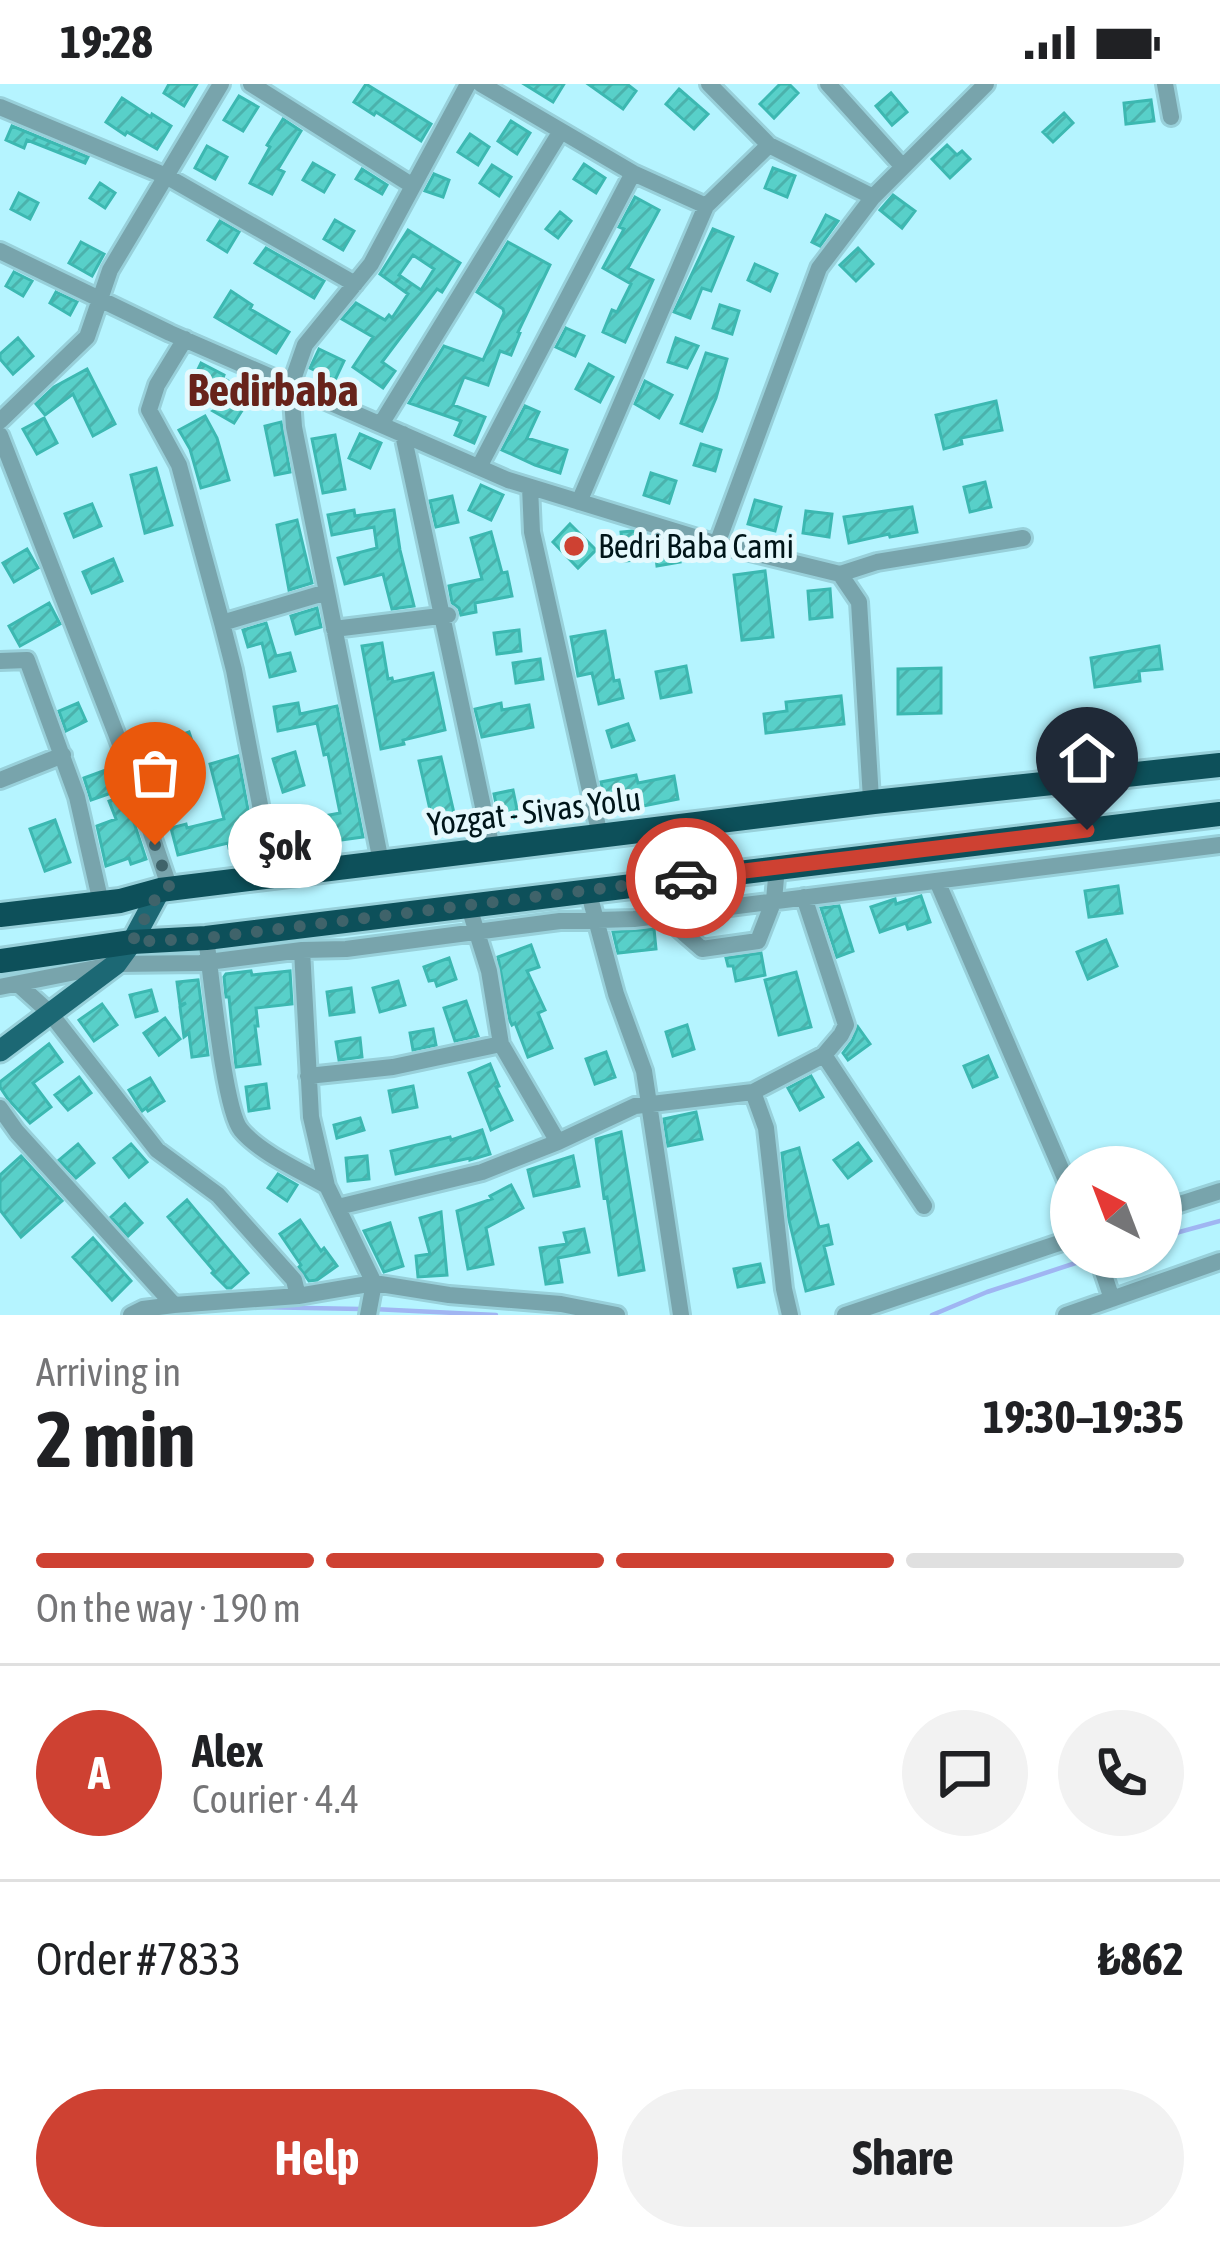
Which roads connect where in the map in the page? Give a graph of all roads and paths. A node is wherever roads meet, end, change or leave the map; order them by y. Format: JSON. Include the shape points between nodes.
{"nodes":[{"id":1,"x":221,"y":84,"type":"edge"},
{"id":2,"x":251,"y":84,"type":"edge"},
{"id":3,"x":468,"y":84,"type":"edge"},
{"id":4,"x":481,"y":84,"type":"edge"},
{"id":5,"x":710,"y":84,"type":"edge"},
{"id":6,"x":829,"y":84,"type":"edge"},
{"id":7,"x":986,"y":84,"type":"edge"},
{"id":8,"x":1165,"y":84,"type":"edge"},
{"id":9,"x":0,"y":107,"type":"edge"},
{"id":10,"x":1171,"y":117,"type":"dead end"},
{"id":11,"x":561,"y":131,"type":"junction"},
{"id":12,"x":770,"y":145,"type":"junction"},
{"id":13,"x":903,"y":167,"type":"junction"},
{"id":14,"x":634,"y":173,"type":"junction"},
{"id":15,"x":166,"y":176,"type":"junction"},
{"id":16,"x":412,"y":186,"type":"junction"},
{"id":17,"x":873,"y":197,"type":"junction"},
{"id":18,"x":706,"y":206,"type":"junction"},
{"id":19,"x":0,"y":251,"type":"edge"},
{"id":20,"x":355,"y":284,"type":"junction"},
{"id":21,"x":101,"y":300,"type":"junction"},
{"id":22,"x":185,"y":339,"type":"junction"},
{"id":23,"x":291,"y":385,"type":"junction"},
{"id":24,"x":0,"y":421,"type":"edge"},
{"id":25,"x":381,"y":424,"type":"junction"},
{"id":26,"x":403,"y":434,"type":"junction"},
{"id":27,"x":0,"y":435,"type":"edge"},
{"id":28,"x":478,"y":467,"type":"junction"},
{"id":29,"x":530,"y":487,"type":"junction"},
{"id":30,"x":579,"y":502,"type":"junction"},
{"id":31,"x":1023,"y":538,"type":"dead end"},
{"id":32,"x":717,"y":544,"type":"junction"},
{"id":33,"x":840,"y":574,"type":"junction"},
{"id":34,"x":327,"y":592,"type":"junction"},
{"id":35,"x":445,"y":615,"type":"junction"},
{"id":36,"x":222,"y":623,"type":"junction"},
{"id":37,"x":334,"y":629,"type":"junction"},
{"id":38,"x":0,"y":662,"type":"edge"},
{"id":39,"x":1220,"y":754,"type":"edge"},
{"id":40,"x":63,"y":755,"type":"junction"},
{"id":41,"x":1220,"y":765,"type":"edge"},
{"id":42,"x":0,"y":780,"type":"edge"},
{"id":43,"x":871,"y":799,"type":"junction"},
{"id":44,"x":1220,"y":814,"type":"edge"},
{"id":45,"x":599,"y":831,"type":"junction"},
{"id":46,"x":491,"y":844,"type":"junction"},
{"id":47,"x":1220,"y":845,"type":"edge"},
{"id":48,"x":380,"y":856,"type":"junction"},
{"id":49,"x":777,"y":867,"type":"junction"},
{"id":50,"x":274,"y":872,"type":"junction"},
{"id":51,"x":937,"y":881,"type":"junction"},
{"id":52,"x":644,"y":883,"type":"junction"},
{"id":53,"x":164,"y":888,"type":"junction"},
{"id":54,"x":588,"y":890,"type":"junction"},
{"id":55,"x":804,"y":897,"type":"junction"},
{"id":56,"x":100,"y":898,"type":"junction"},
{"id":57,"x":774,"y":901,"type":"junction"},
{"id":58,"x":468,"y":904,"type":"junction"},
{"id":59,"x":0,"y":905,"type":"edge"},
{"id":60,"x":0,"y":915,"type":"edge"},
{"id":61,"x":663,"y":916,"type":"junction"},
{"id":62,"x":596,"y":921,"type":"junction"},
{"id":63,"x":476,"y":932,"type":"junction"},
{"id":64,"x":132,"y":942,"type":"junction"},
{"id":65,"x":208,"y":950,"type":"junction"},
{"id":66,"x":302,"y":950,"type":"junction"},
{"id":67,"x":0,"y":961,"type":"edge"},
{"id":68,"x":116,"y":964,"type":"junction"},
{"id":69,"x":9,"y":985,"type":"edge"},
{"id":70,"x":50,"y":1013,"type":"junction"},
{"id":71,"x":502,"y":1044,"type":"junction"},
{"id":72,"x":0,"y":1051,"type":"edge"},
{"id":73,"x":824,"y":1054,"type":"junction"},
{"id":74,"x":308,"y":1076,"type":"junction"},
{"id":75,"x":753,"y":1092,"type":"junction"},
{"id":76,"x":649,"y":1103,"type":"junction"},
{"id":77,"x":0,"y":1108,"type":"edge"},
{"id":78,"x":558,"y":1142,"type":"junction"},
{"id":79,"x":1051,"y":1146,"type":"edge"},
{"id":80,"x":327,"y":1186,"type":"junction"},
{"id":81,"x":1220,"y":1191,"type":"edge"},
{"id":82,"x":1182,"y":1203,"type":"edge"},
{"id":83,"x":924,"y":1206,"type":"dead end"},
{"id":84,"x":338,"y":1208,"type":"junction"},
{"id":85,"x":1050,"y":1246,"type":"edge"},
{"id":86,"x":1220,"y":1261,"type":"edge"},
{"id":87,"x":1105,"y":1278,"type":"edge"},
{"id":88,"x":1109,"y":1292,"type":"junction"},
{"id":89,"x":298,"y":1297,"type":"junction"},
{"id":90,"x":371,"y":1300,"type":"edge"},
{"id":91,"x":175,"y":1305,"type":"junction"},
{"id":92,"x":131,"y":1315,"type":"edge"},
{"id":93,"x":616,"y":1315,"type":"edge"},
{"id":94,"x":680,"y":1315,"type":"edge"},
{"id":95,"x":790,"y":1315,"type":"edge"},
{"id":96,"x":845,"y":1315,"type":"edge"},
{"id":97,"x":1066,"y":1315,"type":"edge"}],
"edges":[{"from":1,"to":15,"type":"street"},
{"from":2,"to":16,"type":"street"},
{"from":3,"to":16,"type":"street"},
{"from":4,"to":11,"type":"street"},
{"from":5,"to":12,"type":"street"},
{"from":6,"to":13,"type":"street"},
{"from":7,"to":13,"type":"street"},
{"from":8,"to":10,"type":"street"},
{"from":9,"to":15,"type":"street"},
{"from":11,"to":14,"type":"street"},
{"from":11,"to":25,"type":"street"},
{"from":12,"to":17,"type":"street"},
{"from":12,"to":18,"type":"street"},
{"from":13,"to":17,"type":"street"},
{"from":14,"to":18,"type":"street"},
{"from":14,"to":28,"type":"street"},
{"from":15,"to":20,"type":"street"},
{"from":15,"to":21,"type":"street"},
{"from":16,"to":20,"type":"street"},
{"from":17,"to":32,"type":"street","via":[[819,268]]},
{"from":18,"to":30,"type":"street"},
{"from":19,"to":21,"type":"street"},
{"from":20,"to":23,"type":"street","via":[[305,345]]},
{"from":21,"to":22,"type":"street"},
{"from":21,"to":24,"type":"street","via":[[87,337]]},
{"from":22,"to":23,"type":"street"},
{"from":22,"to":36,"type":"street","via":[[148,410],[179,465]]},
{"from":23,"to":25,"type":"street"},
{"from":23,"to":34,"type":"street"},
{"from":25,"to":26,"type":"street"},
{"from":26,"to":28,"type":"street"},
{"from":26,"to":35,"type":"street"},
{"from":27,"to":53,"type":"street","via":[[127,762]]},
{"from":28,"to":29,"type":"street"},
{"from":29,"to":30,"type":"street"},
{"from":29,"to":45,"type":"street","via":[[532,532]]},
{"from":30,"to":32,"type":"street"},
{"from":31,"to":33,"type":"street"},
{"from":32,"to":33,"type":"street"},
{"from":33,"to":43,"type":"street","via":[[859,602]]},
{"from":34,"to":36,"type":"street"},
{"from":34,"to":37,"type":"street"},
{"from":35,"to":37,"type":"street"},
{"from":35,"to":46,"type":"street"},
{"from":36,"to":50,"type":"street"},
{"from":37,"to":48,"type":"street"},
{"from":38,"to":40,"type":"street","via":[[27,660]]},
{"from":39,"to":43,"type":"street"},
{"from":40,"to":42,"type":"street"},
{"from":40,"to":56,"type":"street"},
{"from":41,"to":53,"type":"highway","name":"Yozgat - Sivas Yolu"},
{"from":43,"to":45,"type":"street"},
{"from":44,"to":49,"type":"highway"},
{"from":45,"to":46,"type":"street"},
{"from":46,"to":48,"type":"street"},
{"from":47,"to":51,"type":"street"},
{"from":48,"to":50,"type":"street"},
{"from":49,"to":52,"type":"highway"},
{"from":49,"to":57,"type":"street"},
{"from":50,"to":53,"type":"street"},
{"from":51,"to":55,"type":"street"},
{"from":51,"to":79,"type":"street"},
{"from":52,"to":54,"type":"highway"},
{"from":52,"to":61,"type":"street"},
{"from":53,"to":56,"type":"highway","name":"Yozgat - Sivas Yolu"},
{"from":53,"to":64,"type":"main road"},
{"from":54,"to":58,"type":"highway"},
{"from":54,"to":62,"type":"street"},
{"from":55,"to":57,"type":"street"},
{"from":55,"to":73,"type":"street","via":[[846,1024]]},
{"from":56,"to":59,"type":"street"},
{"from":56,"to":60,"type":"highway","name":"Yozgat - Sivas Yolu"},
{"from":57,"to":61,"type":"street"},
{"from":57,"to":61,"type":"street","via":[[758,941],[702,949]]},
{"from":58,"to":63,"type":"street"},
{"from":58,"to":65,"type":"highway"},
{"from":61,"to":62,"type":"street"},
{"from":62,"to":63,"type":"street"},
{"from":62,"to":76,"type":"street"},
{"from":63,"to":66,"type":"street"},
{"from":63,"to":71,"type":"street"},
{"from":64,"to":65,"type":"highway"},
{"from":64,"to":67,"type":"highway"},
{"from":64,"to":68,"type":"main road"},
{"from":65,"to":66,"type":"street"},
{"from":65,"to":68,"type":"street"},
{"from":65,"to":80,"type":"street","via":[[235,1124]]},
{"from":66,"to":74,"type":"street"},
{"from":68,"to":69,"type":"street"},
{"from":68,"to":70,"type":"main road"},
{"from":69,"to":70,"type":"street"},
{"from":70,"to":72,"type":"main road"},
{"from":70,"to":89,"type":"street","via":[[158,1150],[218,1195],[294,1280]]},
{"from":71,"to":74,"type":"street"},
{"from":71,"to":78,"type":"street"},
{"from":73,"to":75,"type":"street"},
{"from":73,"to":83,"type":"street"},
{"from":74,"to":80,"type":"street"},
{"from":75,"to":76,"type":"street"},
{"from":75,"to":95,"type":"street","via":[[766,1128]]},
{"from":76,"to":78,"type":"street"},
{"from":76,"to":94,"type":"street"},
{"from":77,"to":91,"type":"street"},
{"from":78,"to":84,"type":"street","via":[[482,1172]]},
{"from":80,"to":84,"type":"street"},
{"from":81,"to":82,"type":"street"},
{"from":84,"to":90,"type":"street"},
{"from":85,"to":96,"type":"street"},
{"from":86,"to":88,"type":"street"},
{"from":87,"to":88,"type":"street"},
{"from":88,"to":97,"type":"street"},
{"from":89,"to":90,"type":"street"},
{"from":89,"to":91,"type":"street"},
{"from":90,"to":93,"type":"street","via":[[449,1295]]},
{"from":91,"to":92,"type":"street"}]}
